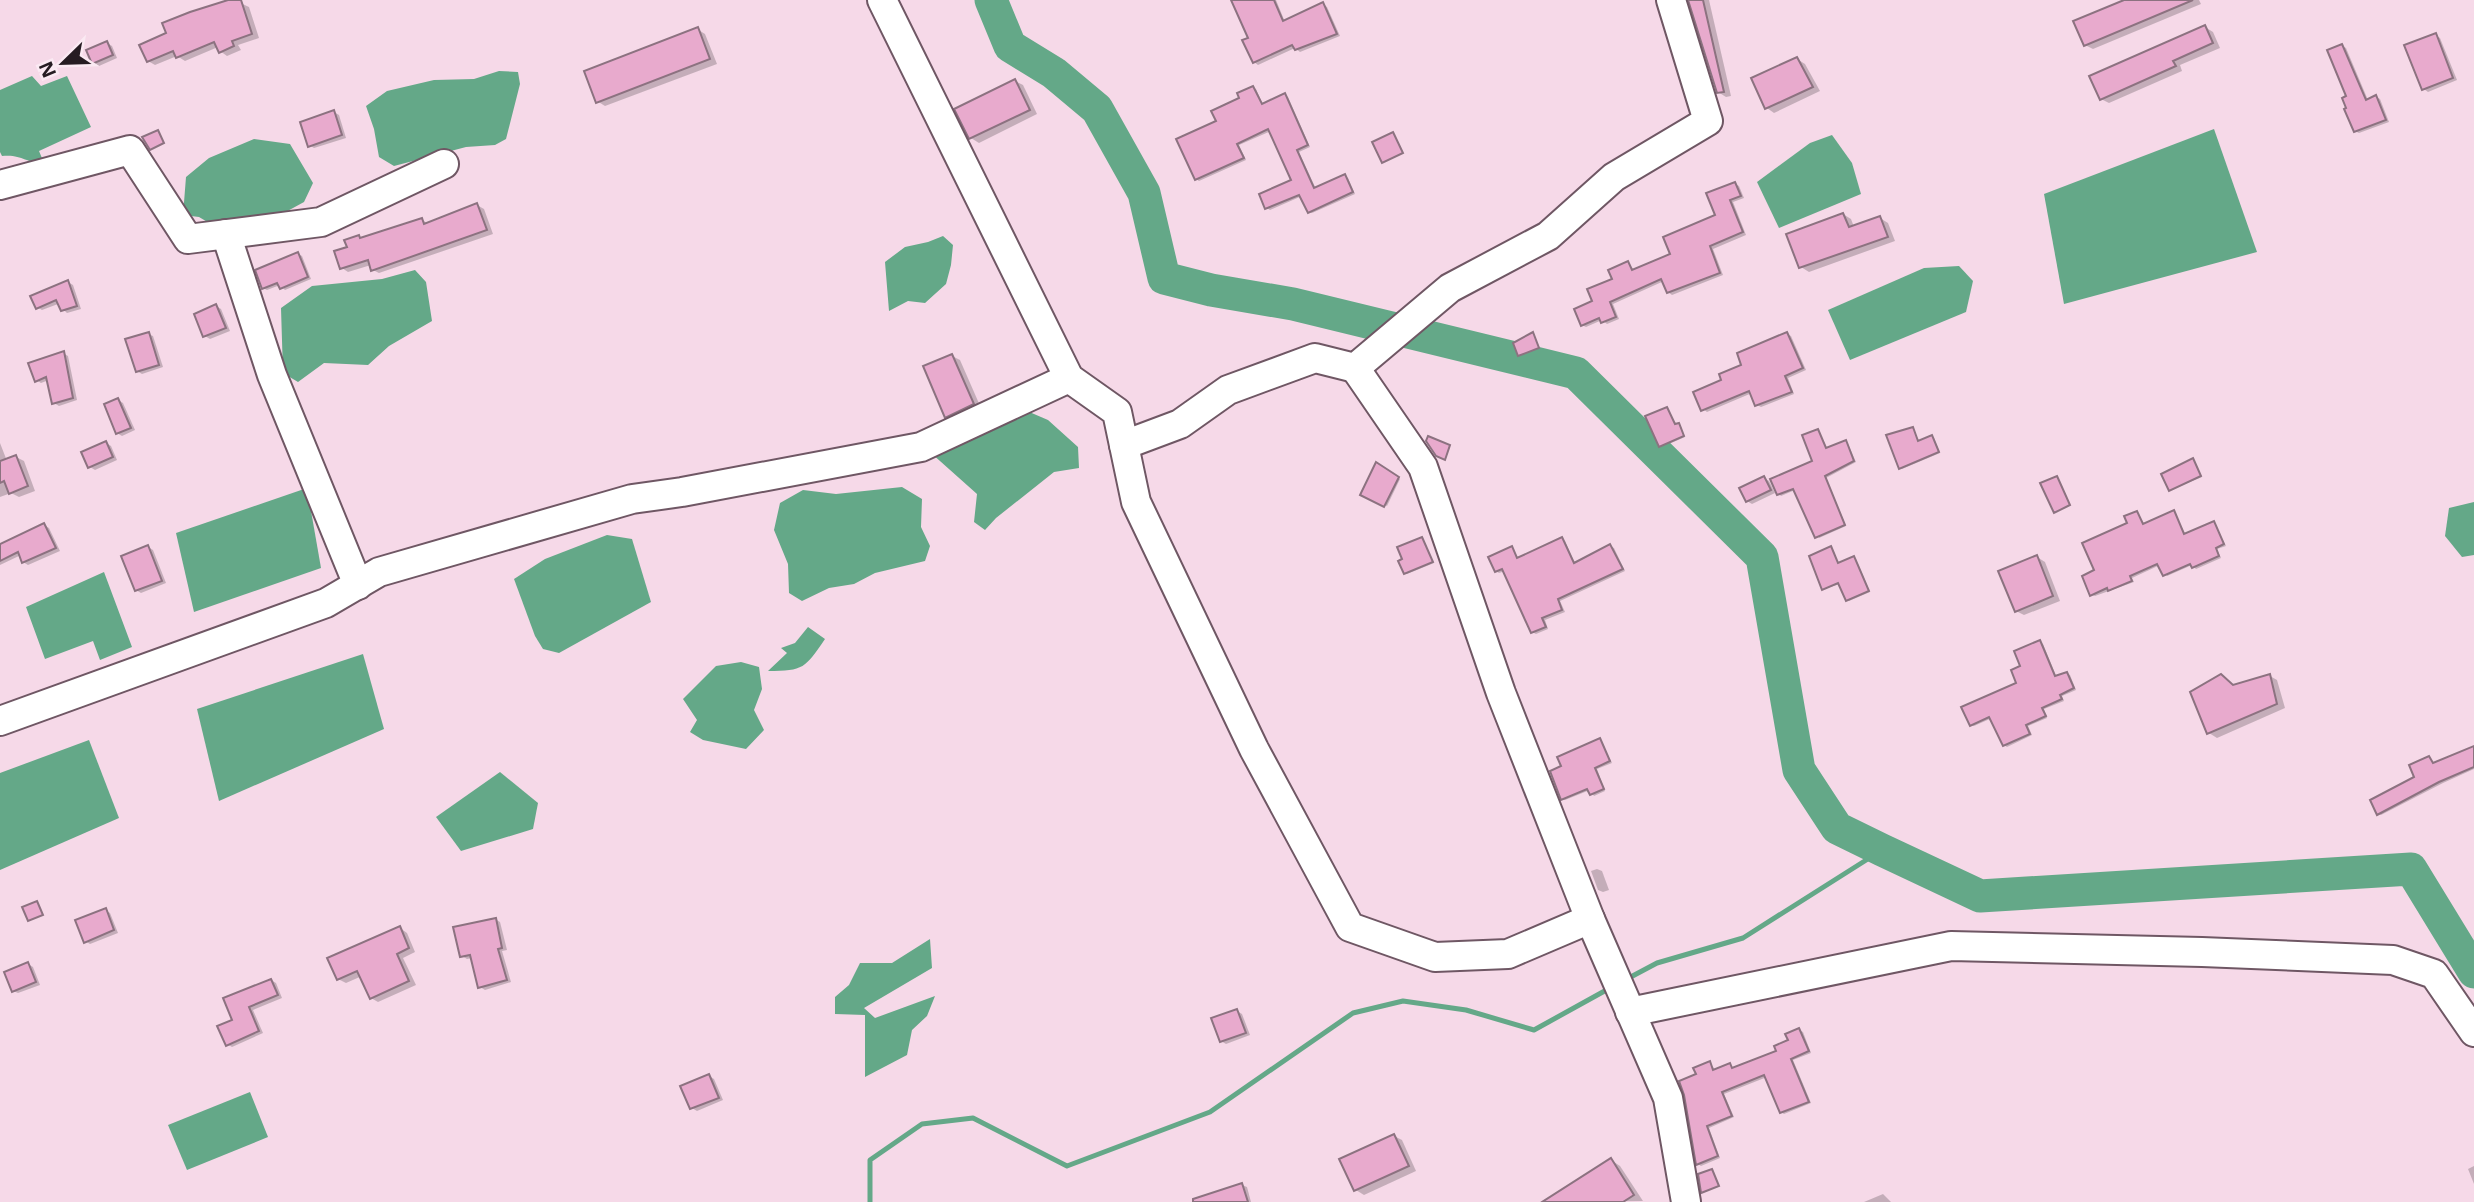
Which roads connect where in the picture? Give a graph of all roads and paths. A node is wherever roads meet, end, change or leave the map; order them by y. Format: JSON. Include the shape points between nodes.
{"nodes":[{"id":1,"x":882,"y":0,"type":"edge"},
{"id":2,"x":1671,"y":0,"type":"edge"},
{"id":3,"x":444,"y":164,"type":"dead end"},
{"id":4,"x":0,"y":185,"type":"edge"},
{"id":5,"x":226,"y":234,"type":"junction"},
{"id":6,"x":1355,"y":368,"type":"junction"},
{"id":7,"x":1069,"y":378,"type":"junction"},
{"id":8,"x":1124,"y":445,"type":"junction"},
{"id":9,"x":358,"y":584,"type":"junction"},
{"id":10,"x":0,"y":722,"type":"edge"},
{"id":11,"x":1590,"y":919,"type":"junction"},
{"id":12,"x":1630,"y":1012,"type":"junction"},
{"id":13,"x":2474,"y":1032,"type":"edge"},
{"id":14,"x":1686,"y":1202,"type":"edge"}],
"edges":[{"from":1,"to":7,"type":"street"},
{"from":2,"to":6,"type":"street","via":[[1708,121],[1614,177],[1548,236],[1450,288]]},
{"from":3,"to":5,"type":"street","via":[[321,222]]},
{"from":4,"to":5,"type":"street","via":[[130,150],[188,239]]},
{"from":5,"to":9,"type":"street","via":[[272,375]]},
{"from":6,"to":8,"type":"street","via":[[1315,358],[1228,390],[1180,424]]},
{"from":6,"to":11,"type":"street","via":[[1423,467],[1501,693]]},
{"from":7,"to":8,"type":"street","via":[[1117,412]]},
{"from":7,"to":9,"type":"street","via":[[921,447],[632,499],[379,572]]},
{"from":8,"to":11,"type":"street","via":[[1141,515],[1254,749],[1350,927],[1435,957],[1508,954]]},
{"from":9,"to":10,"type":"street","via":[[326,603]]},
{"from":11,"to":12,"type":"street"},
{"from":12,"to":13,"type":"street","via":[[1951,946],[2393,960],[2434,974]]},
{"from":12,"to":14,"type":"street","via":[[1668,1097]]}]}
